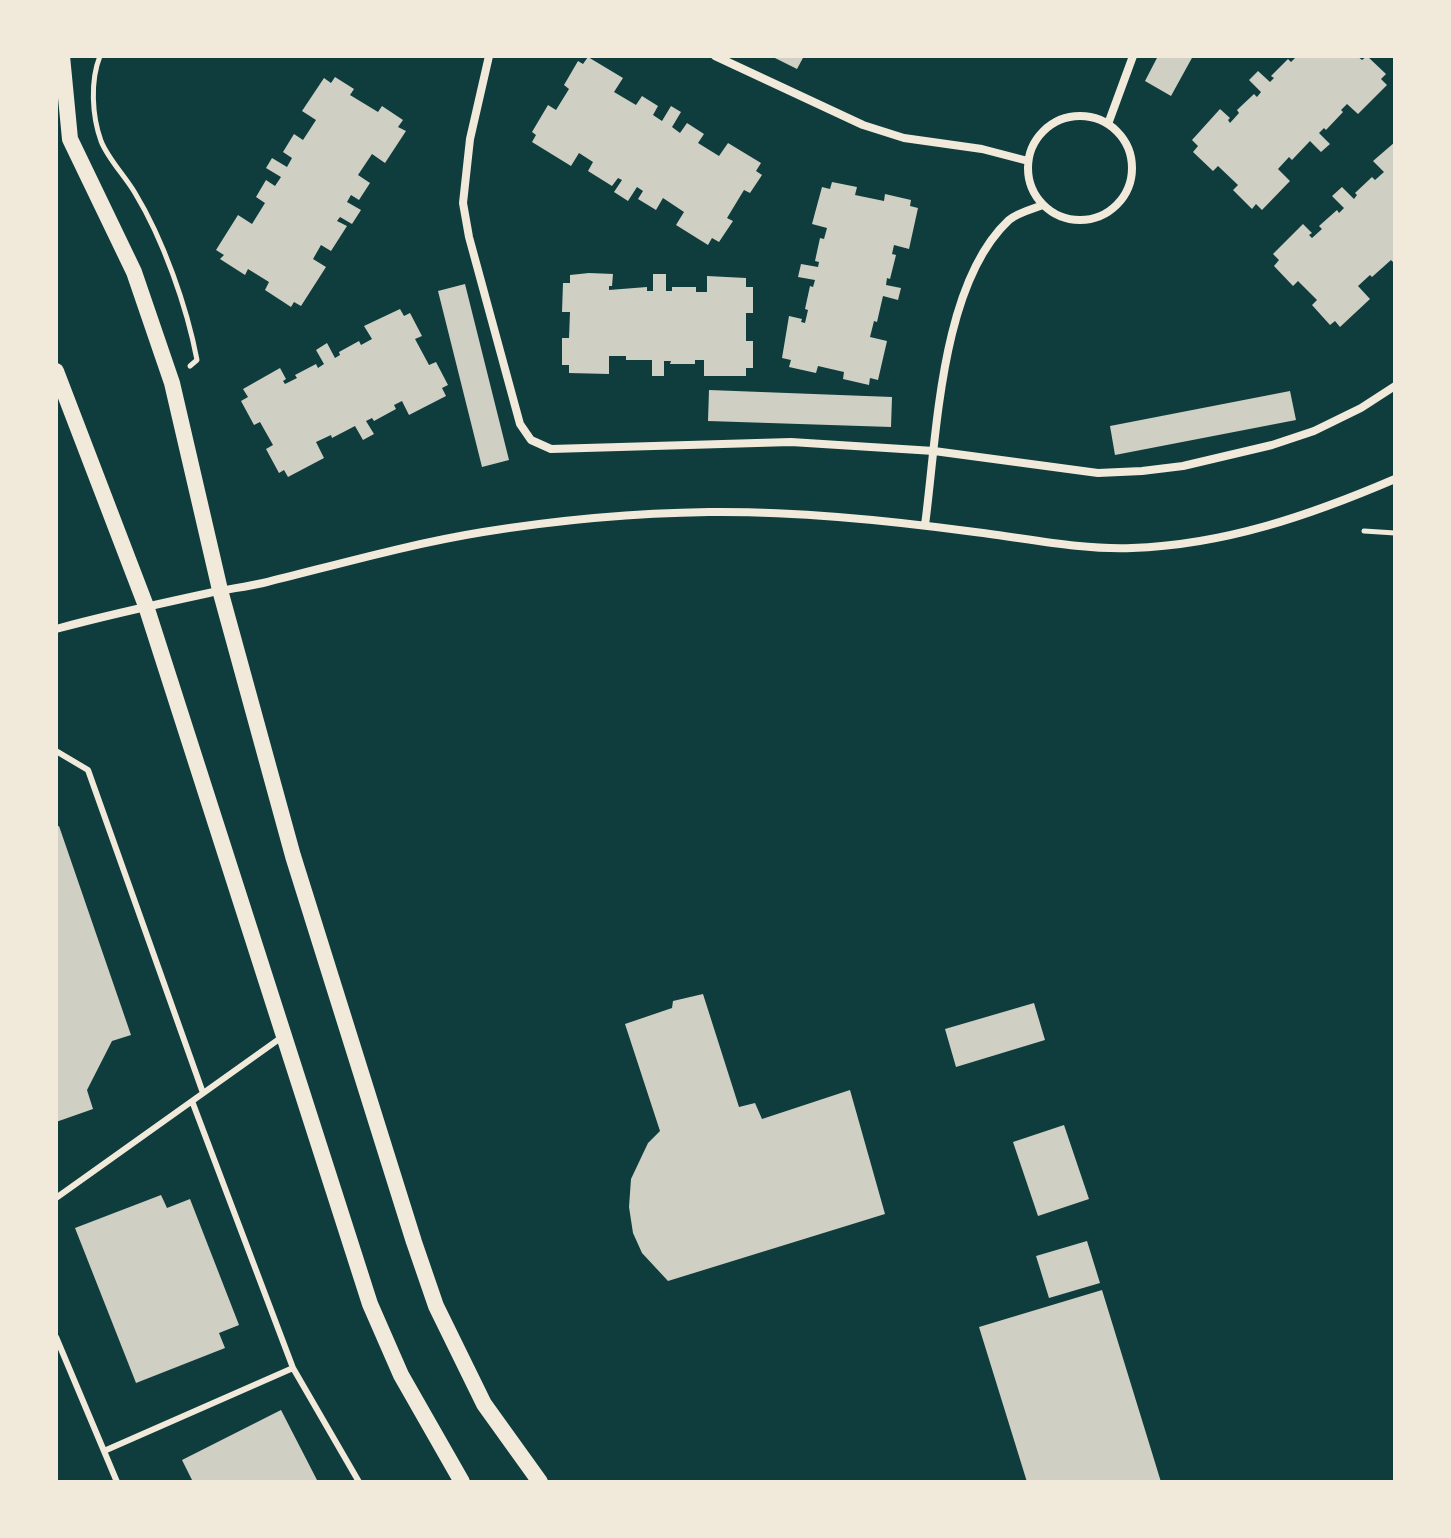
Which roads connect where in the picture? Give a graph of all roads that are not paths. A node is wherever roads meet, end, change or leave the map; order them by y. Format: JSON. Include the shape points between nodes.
{"nodes":[{"id":1,"x":62,"y":56,"type":"edge"},
{"id":2,"x":489,"y":56,"type":"edge"},
{"id":3,"x":715,"y":56,"type":"edge"},
{"id":4,"x":1133,"y":56,"type":"edge"},
{"id":5,"x":1108,"y":124,"type":"junction"},
{"id":6,"x":1028,"y":161,"type":"junction"},
{"id":7,"x":1043,"y":205,"type":"junction"},
{"id":8,"x":56,"y":371,"type":"edge"},
{"id":9,"x":1395,"y":386,"type":"edge"},
{"id":10,"x":934,"y":451,"type":"junction"},
{"id":11,"x":1395,"y":479,"type":"edge"},
{"id":12,"x":925,"y":525,"type":"junction"},
{"id":13,"x":220,"y":590,"type":"junction"},
{"id":14,"x":146,"y":606,"type":"junction"},
{"id":15,"x":56,"y":629,"type":"edge"},
{"id":16,"x":56,"y":751,"type":"edge"},
{"id":17,"x":285,"y":1034,"type":"junction"},
{"id":18,"x":203,"y":1093,"type":"junction"},
{"id":19,"x":192,"y":1101,"type":"junction"},
{"id":20,"x":56,"y":1198,"type":"edge"},
{"id":21,"x":56,"y":1337,"type":"edge"},
{"id":22,"x":293,"y":1368,"type":"junction"},
{"id":23,"x":104,"y":1451,"type":"junction"},
{"id":24,"x":117,"y":1482,"type":"edge"},
{"id":25,"x":359,"y":1482,"type":"edge"},
{"id":26,"x":462,"y":1482,"type":"edge"},
{"id":27,"x":540,"y":1482,"type":"edge"}],
"edges":[{"from":1,"to":13,"type":"main road","via":[[70,139],[134,272],[172,383]]},
{"from":2,"to":10,"type":"street","via":[[470,139],[463,203],[520,424],[531,440],[551,449],[791,442]]},
{"from":3,"to":6,"type":"street","via":[[863,125]]},
{"from":4,"to":5,"type":"street"},
{"from":5,"to":6,"type":"street","via":[[1075,115],[1058,120],[1038,137]]},
{"from":5,"to":7,"type":"street","via":[[1129,148],[1132,180],[1126,194],[1102,216],[1087,220],[1070,220]]},
{"from":6,"to":7,"type":"street","via":[[1033,192]]},
{"from":7,"to":10,"type":"street","via":[[1011,219],[968,282],[956,313]]},
{"from":8,"to":14,"type":"main road"},
{"from":9,"to":10,"type":"street","via":[[1314,431],[1183,466],[1098,473]]},
{"from":10,"to":12,"type":"street"},
{"from":11,"to":12,"type":"street","via":[[1252,530],[1164,546],[1090,546]]},
{"from":12,"to":13,"type":"street","via":[[710,512],[572,521],[482,532]]},
{"from":13,"to":14,"type":"street"},
{"from":13,"to":27,"type":"main road","via":[[293,856],[436,1306],[484,1404]]},
{"from":14,"to":15,"type":"street"},
{"from":14,"to":17,"type":"main road"},
{"from":16,"to":18,"type":"lane","via":[[88,770]]},
{"from":17,"to":18,"type":"lane"},
{"from":17,"to":26,"type":"main road","via":[[370,1304],[401,1375]]},
{"from":18,"to":19,"type":"lane"},
{"from":19,"to":20,"type":"lane"},
{"from":19,"to":22,"type":"lane"},
{"from":21,"to":23,"type":"lane"},
{"from":22,"to":23,"type":"lane"},
{"from":22,"to":25,"type":"lane"},
{"from":23,"to":24,"type":"lane"}]}
